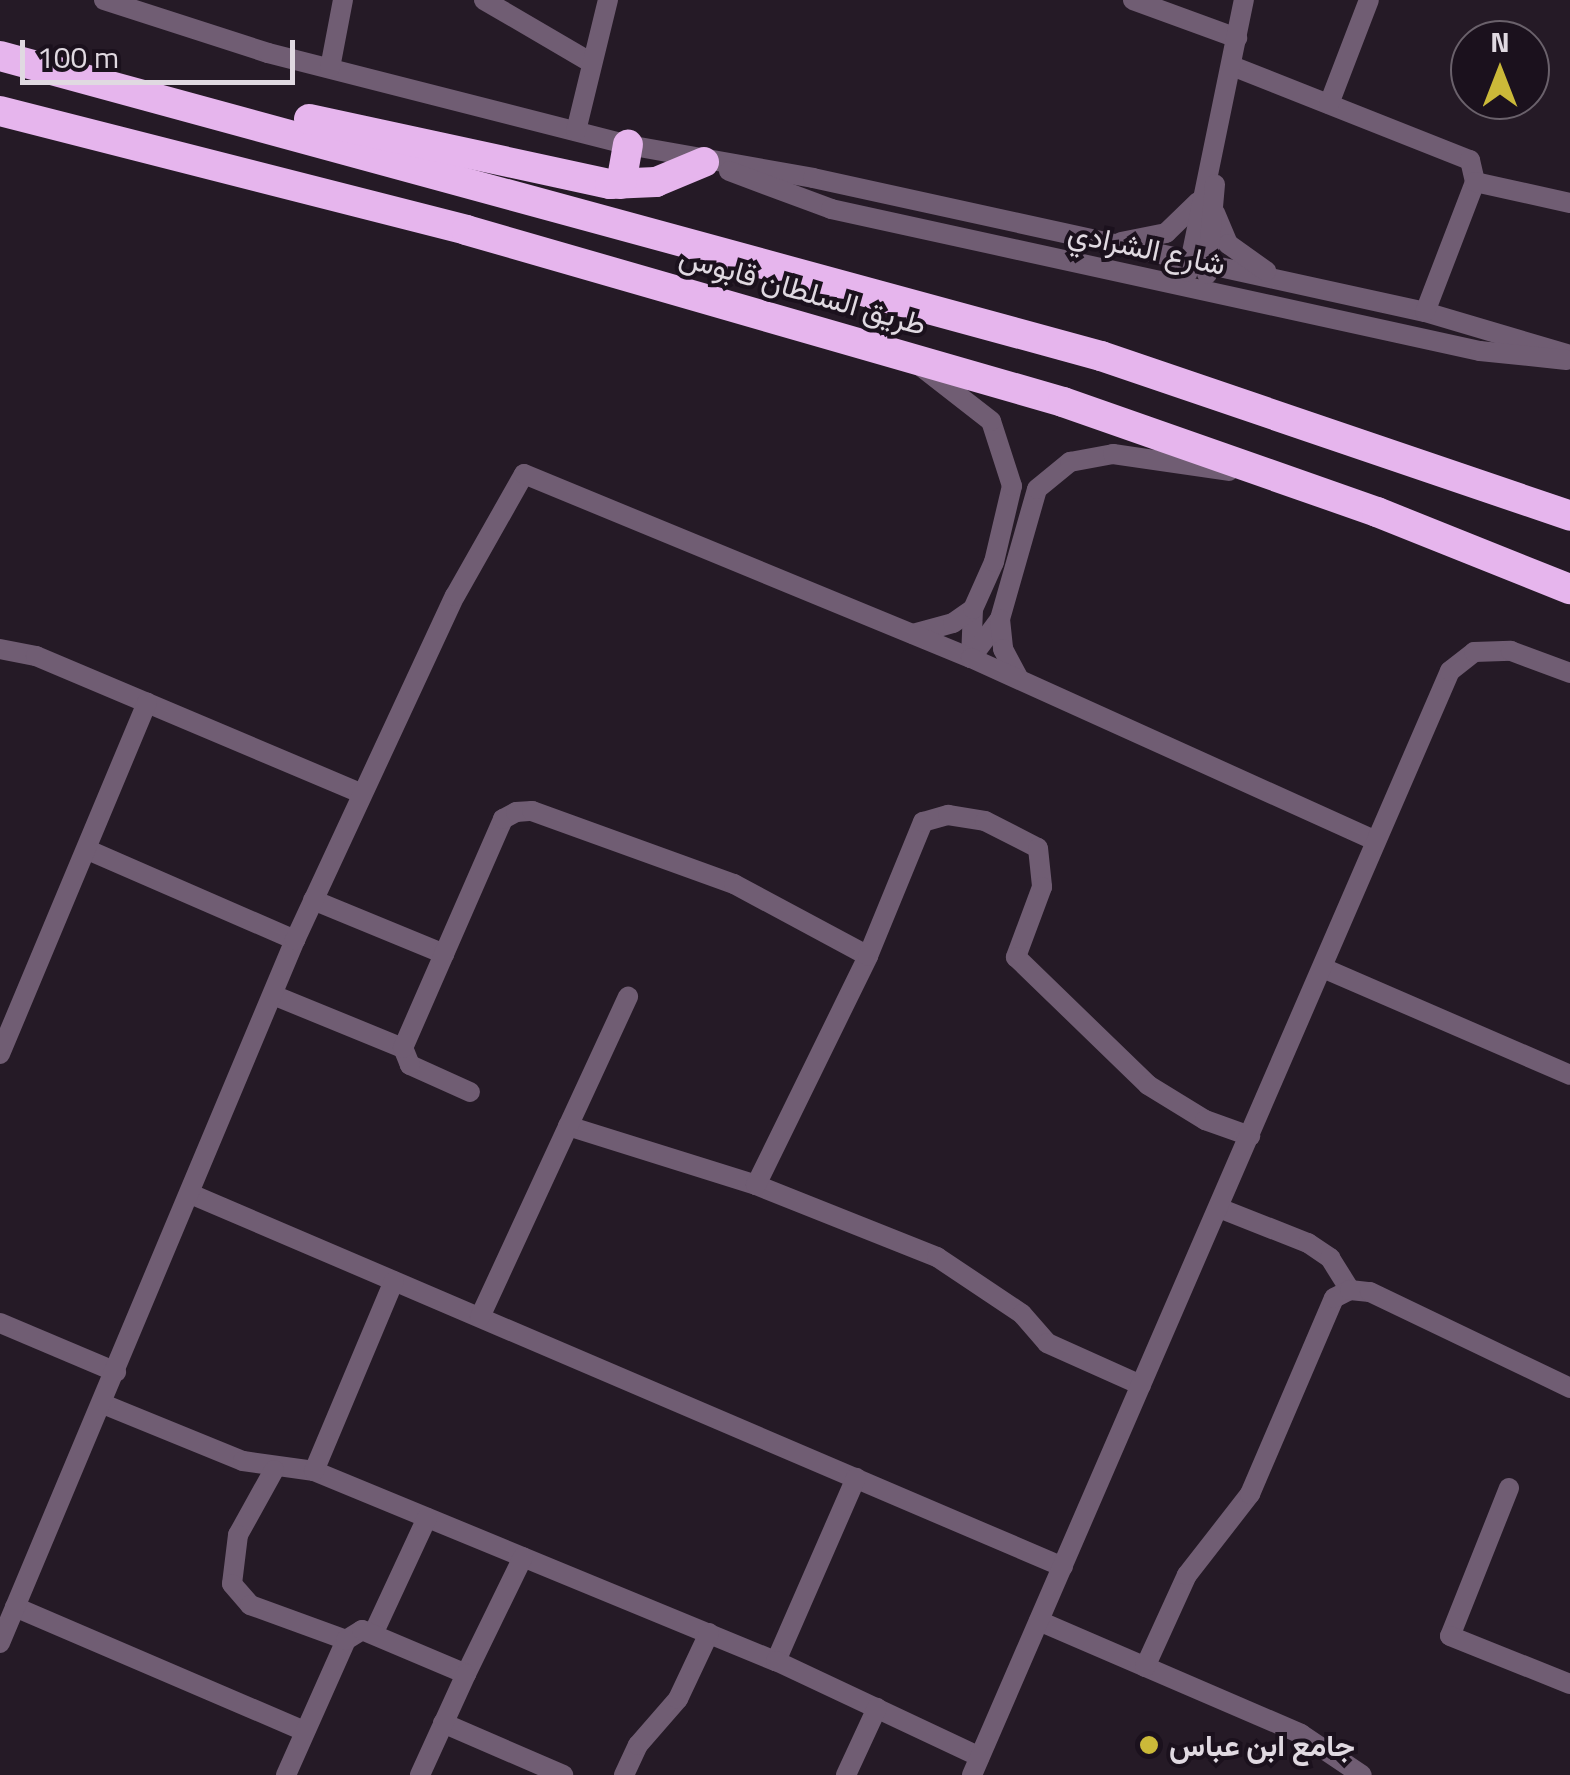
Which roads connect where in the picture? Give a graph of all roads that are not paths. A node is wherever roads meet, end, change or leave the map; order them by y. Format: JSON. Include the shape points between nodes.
{"nodes":[{"id":1,"x":104,"y":0,"type":"edge"},
{"id":2,"x":342,"y":0,"type":"edge"},
{"id":3,"x":484,"y":0,"type":"edge"},
{"id":4,"x":608,"y":0,"type":"edge"},
{"id":5,"x":1133,"y":0,"type":"edge"},
{"id":6,"x":1244,"y":0,"type":"edge"},
{"id":7,"x":1368,"y":0,"type":"edge"},
{"id":8,"x":128,"y":5,"type":"edge"},
{"id":9,"x":1237,"y":38,"type":"junction"},
{"id":10,"x":0,"y":56,"type":"edge"},
{"id":11,"x":592,"y":64,"type":"junction"},
{"id":12,"x":1232,"y":66,"type":"junction"},
{"id":13,"x":330,"y":68,"type":"junction"},
{"id":14,"x":133,"y":88,"type":"junction"},
{"id":15,"x":1329,"y":104,"type":"junction"},
{"id":16,"x":0,"y":111,"type":"edge"},
{"id":17,"x":576,"y":130,"type":"junction"},
{"id":18,"x":628,"y":144,"type":"junction"},
{"id":19,"x":711,"y":164,"type":"junction"},
{"id":20,"x":1475,"y":182,"type":"junction"},
{"id":21,"x":621,"y":184,"type":"junction"},
{"id":22,"x":1207,"y":198,"type":"junction"},
{"id":23,"x":1570,"y":203,"type":"edge"},
{"id":24,"x":1081,"y":240,"type":"junction"},
{"id":25,"x":1199,"y":263,"type":"junction"},
{"id":26,"x":1295,"y":284,"type":"junction"},
{"id":27,"x":1196,"y":289,"type":"junction"},
{"id":28,"x":1425,"y":312,"type":"junction"},
{"id":29,"x":911,"y":356,"type":"junction"},
{"id":30,"x":1570,"y":358,"type":"edge"},
{"id":31,"x":1260,"y":471,"type":"junction"},
{"id":32,"x":1570,"y":516,"type":"edge"},
{"id":33,"x":1570,"y":589,"type":"edge"},
{"id":34,"x":973,"y":610,"type":"junction"},
{"id":35,"x":1000,"y":620,"type":"junction"},
{"id":36,"x":913,"y":634,"type":"junction"},
{"id":37,"x":0,"y":649,"type":"edge"},
{"id":38,"x":970,"y":658,"type":"junction"},
{"id":39,"x":1570,"y":672,"type":"edge"},
{"id":40,"x":1020,"y":680,"type":"junction"},
{"id":41,"x":147,"y":702,"type":"junction"},
{"id":42,"x":362,"y":793,"type":"junction"},
{"id":43,"x":1375,"y":840,"type":"junction"},
{"id":44,"x":88,"y":850,"type":"junction"},
{"id":45,"x":313,"y":900,"type":"junction"},
{"id":46,"x":295,"y":940,"type":"junction"},
{"id":47,"x":444,"y":954,"type":"junction"},
{"id":48,"x":868,"y":956,"type":"junction"},
{"id":49,"x":1322,"y":968,"type":"junction"},
{"id":50,"x":273,"y":995,"type":"junction"},
{"id":51,"x":628,"y":996,"type":"dead end"},
{"id":52,"x":403,"y":1048,"type":"junction"},
{"id":53,"x":0,"y":1054,"type":"edge"},
{"id":54,"x":1570,"y":1076,"type":"edge"},
{"id":55,"x":470,"y":1092,"type":"dead end"},
{"id":56,"x":568,"y":1126,"type":"junction"},
{"id":57,"x":1250,"y":1136,"type":"junction"},
{"id":58,"x":756,"y":1185,"type":"junction"},
{"id":59,"x":193,"y":1195,"type":"junction"},
{"id":60,"x":1218,"y":1208,"type":"junction"},
{"id":61,"x":394,"y":1281,"type":"junction"},
{"id":62,"x":1350,"y":1290,"type":"junction"},
{"id":63,"x":480,"y":1318,"type":"junction"},
{"id":64,"x":0,"y":1322,"type":"edge"},
{"id":65,"x":116,"y":1372,"type":"junction"},
{"id":66,"x":1142,"y":1385,"type":"junction"},
{"id":67,"x":1570,"y":1388,"type":"edge"},
{"id":68,"x":103,"y":1404,"type":"junction"},
{"id":69,"x":274,"y":1470,"type":"junction"},
{"id":70,"x":314,"y":1472,"type":"junction"},
{"id":71,"x":856,"y":1478,"type":"junction"},
{"id":72,"x":1509,"y":1488,"type":"dead end"},
{"id":73,"x":427,"y":1518,"type":"junction"},
{"id":74,"x":523,"y":1557,"type":"junction"},
{"id":75,"x":1063,"y":1567,"type":"junction"},
{"id":76,"x":16,"y":1608,"type":"junction"},
{"id":77,"x":1039,"y":1621,"type":"junction"},
{"id":78,"x":374,"y":1632,"type":"junction"},
{"id":79,"x":709,"y":1633,"type":"junction"},
{"id":80,"x":346,"y":1640,"type":"junction"},
{"id":81,"x":0,"y":1644,"type":"edge"},
{"id":82,"x":776,"y":1661,"type":"junction"},
{"id":83,"x":1145,"y":1667,"type":"junction"},
{"id":84,"x":466,"y":1674,"type":"junction"},
{"id":85,"x":1570,"y":1684,"type":"edge"},
{"id":86,"x":876,"y":1708,"type":"junction"},
{"id":87,"x":443,"y":1724,"type":"junction"},
{"id":88,"x":304,"y":1731,"type":"junction"},
{"id":89,"x":976,"y":1766,"type":"edge"},
{"id":90,"x":286,"y":1775,"type":"edge"},
{"id":91,"x":420,"y":1775,"type":"edge"},
{"id":92,"x":563,"y":1775,"type":"edge"},
{"id":93,"x":624,"y":1775,"type":"edge"},
{"id":94,"x":846,"y":1775,"type":"edge"},
{"id":95,"x":1362,"y":1775,"type":"edge"}],
"edges":[{"from":1,"to":8,"type":"street","name":"شارع الشرادي"},
{"from":2,"to":13,"type":"street"},
{"from":3,"to":11,"type":"street"},
{"from":4,"to":11,"type":"street"},
{"from":5,"to":9,"type":"street"},
{"from":6,"to":9,"type":"street"},
{"from":7,"to":15,"type":"street"},
{"from":8,"to":13,"type":"street","name":"شارع الشرادي"},
{"from":9,"to":12,"type":"street"},
{"from":10,"to":14,"type":"highway","name":"طريق السلطان قابوس"},
{"from":11,"to":17,"type":"street"},
{"from":12,"to":15,"type":"street"},
{"from":12,"to":22,"type":"street"},
{"from":13,"to":17,"type":"street","name":"شارع الشرادي"},
{"from":14,"to":21,"type":"highway","via":[[416,138],[580,180]]},
{"from":14,"to":32,"type":"highway","name":"طريق السلطان قابوس","via":[[1102,356]]},
{"from":15,"to":20,"type":"street","via":[[1470,160]]},
{"from":16,"to":29,"type":"highway","name":"طريق السلطان قابوس","via":[[447,226]]},
{"from":17,"to":18,"type":"street","name":"شارع الشرادي"},
{"from":18,"to":19,"type":"street","name":"شارع الشرادي"},
{"from":18,"to":21,"type":"highway"},
{"from":19,"to":21,"type":"highway","via":[[656,182]]},
{"from":19,"to":24,"type":"street","name":"شارع الشرادي","via":[[824,180]]},
{"from":19,"to":27,"type":"street","name":"شارع الشرادي","via":[[831,210]]},
{"from":20,"to":23,"type":"street"},
{"from":20,"to":28,"type":"street"},
{"from":22,"to":24,"type":"street","via":[[1156,237]]},
{"from":22,"to":25,"type":"street"},
{"from":22,"to":26,"type":"street","via":[[1234,251]]},
{"from":24,"to":25,"type":"street","name":"شارع الشرادي"},
{"from":25,"to":26,"type":"street","name":"شارع الشرادي"},
{"from":25,"to":27,"type":"street"},
{"from":26,"to":28,"type":"street","name":"شارع الشرادي"},
{"from":27,"to":30,"type":"street","name":"شارع الشرادي","via":[[1501,355]]},
{"from":28,"to":30,"type":"street","name":"شارع الشرادي"},
{"from":29,"to":31,"type":"highway","name":"طريق السلطان قابوس"},
{"from":29,"to":34,"type":"street","via":[[991,421],[1010,464],[1011,507]]},
{"from":31,"to":33,"type":"highway","name":"طريق السلطان قابوس"},
{"from":31,"to":35,"type":"street","via":[[1114,454],[1070,462],[1049,476],[1029,507]]},
{"from":34,"to":36,"type":"street"},
{"from":34,"to":38,"type":"street"},
{"from":35,"to":38,"type":"street"},
{"from":35,"to":40,"type":"street","via":[[1003,650]]},
{"from":36,"to":38,"type":"street"},
{"from":36,"to":42,"type":"street","via":[[524,474],[454,596]]},
{"from":37,"to":41,"type":"street","via":[[36,656]]},
{"from":38,"to":40,"type":"street"},
{"from":39,"to":43,"type":"street","via":[[1511,651],[1474,652],[1450,671]]},
{"from":40,"to":43,"type":"street"},
{"from":41,"to":42,"type":"street"},
{"from":41,"to":44,"type":"street"},
{"from":42,"to":45,"type":"street"},
{"from":43,"to":49,"type":"street"},
{"from":44,"to":46,"type":"street"},
{"from":44,"to":53,"type":"street"},
{"from":45,"to":46,"type":"street"},
{"from":45,"to":47,"type":"street"},
{"from":46,"to":50,"type":"street"},
{"from":47,"to":48,"type":"street","via":[[504,819],[532,811],[734,884]]},
{"from":47,"to":52,"type":"street"},
{"from":48,"to":57,"type":"street","via":[[923,822],[948,815],[985,821],[1038,848],[1042,887],[1016,957],[1148,1085],[1205,1120]]},
{"from":48,"to":58,"type":"street"},
{"from":49,"to":54,"type":"street"},
{"from":49,"to":57,"type":"street"},
{"from":50,"to":52,"type":"street"},
{"from":50,"to":59,"type":"street"},
{"from":51,"to":56,"type":"street"},
{"from":52,"to":55,"type":"street","via":[[410,1065]]},
{"from":56,"to":58,"type":"street"},
{"from":56,"to":63,"type":"street"},
{"from":57,"to":60,"type":"street"},
{"from":58,"to":66,"type":"street","via":[[937,1257],[1022,1314],[1048,1343]]},
{"from":59,"to":61,"type":"street"},
{"from":59,"to":65,"type":"street"},
{"from":60,"to":62,"type":"street","via":[[1308,1243],[1330,1258]]},
{"from":60,"to":66,"type":"street"},
{"from":61,"to":63,"type":"street"},
{"from":61,"to":70,"type":"street"},
{"from":62,"to":67,"type":"street","via":[[1370,1292]]},
{"from":62,"to":83,"type":"street","via":[[1334,1298],[1250,1494],[1187,1575]]},
{"from":63,"to":71,"type":"street"},
{"from":64,"to":65,"type":"street"},
{"from":65,"to":68,"type":"street"},
{"from":66,"to":75,"type":"street"},
{"from":68,"to":69,"type":"street"},
{"from":68,"to":76,"type":"street"},
{"from":69,"to":70,"type":"street"},
{"from":69,"to":80,"type":"street","via":[[238,1535],[232,1584],[250,1605]]},
{"from":70,"to":73,"type":"street"},
{"from":71,"to":75,"type":"street"},
{"from":71,"to":82,"type":"street"},
{"from":72,"to":85,"type":"street","via":[[1450,1636]]},
{"from":73,"to":74,"type":"street"},
{"from":73,"to":78,"type":"street"},
{"from":74,"to":79,"type":"street"},
{"from":74,"to":84,"type":"street"},
{"from":75,"to":77,"type":"street"},
{"from":76,"to":81,"type":"street"},
{"from":76,"to":88,"type":"street"},
{"from":77,"to":83,"type":"street"},
{"from":77,"to":89,"type":"street"},
{"from":78,"to":80,"type":"street","via":[[354,1632]]},
{"from":78,"to":84,"type":"street"},
{"from":79,"to":82,"type":"street"},
{"from":79,"to":93,"type":"street","via":[[678,1699],[638,1745]]},
{"from":80,"to":88,"type":"street"},
{"from":82,"to":86,"type":"street"},
{"from":83,"to":95,"type":"street","via":[[1301,1734]]},
{"from":84,"to":87,"type":"street"},
{"from":86,"to":89,"type":"street"},
{"from":86,"to":94,"type":"street"},
{"from":87,"to":91,"type":"street"},
{"from":87,"to":92,"type":"street"},
{"from":88,"to":90,"type":"street"}]}
